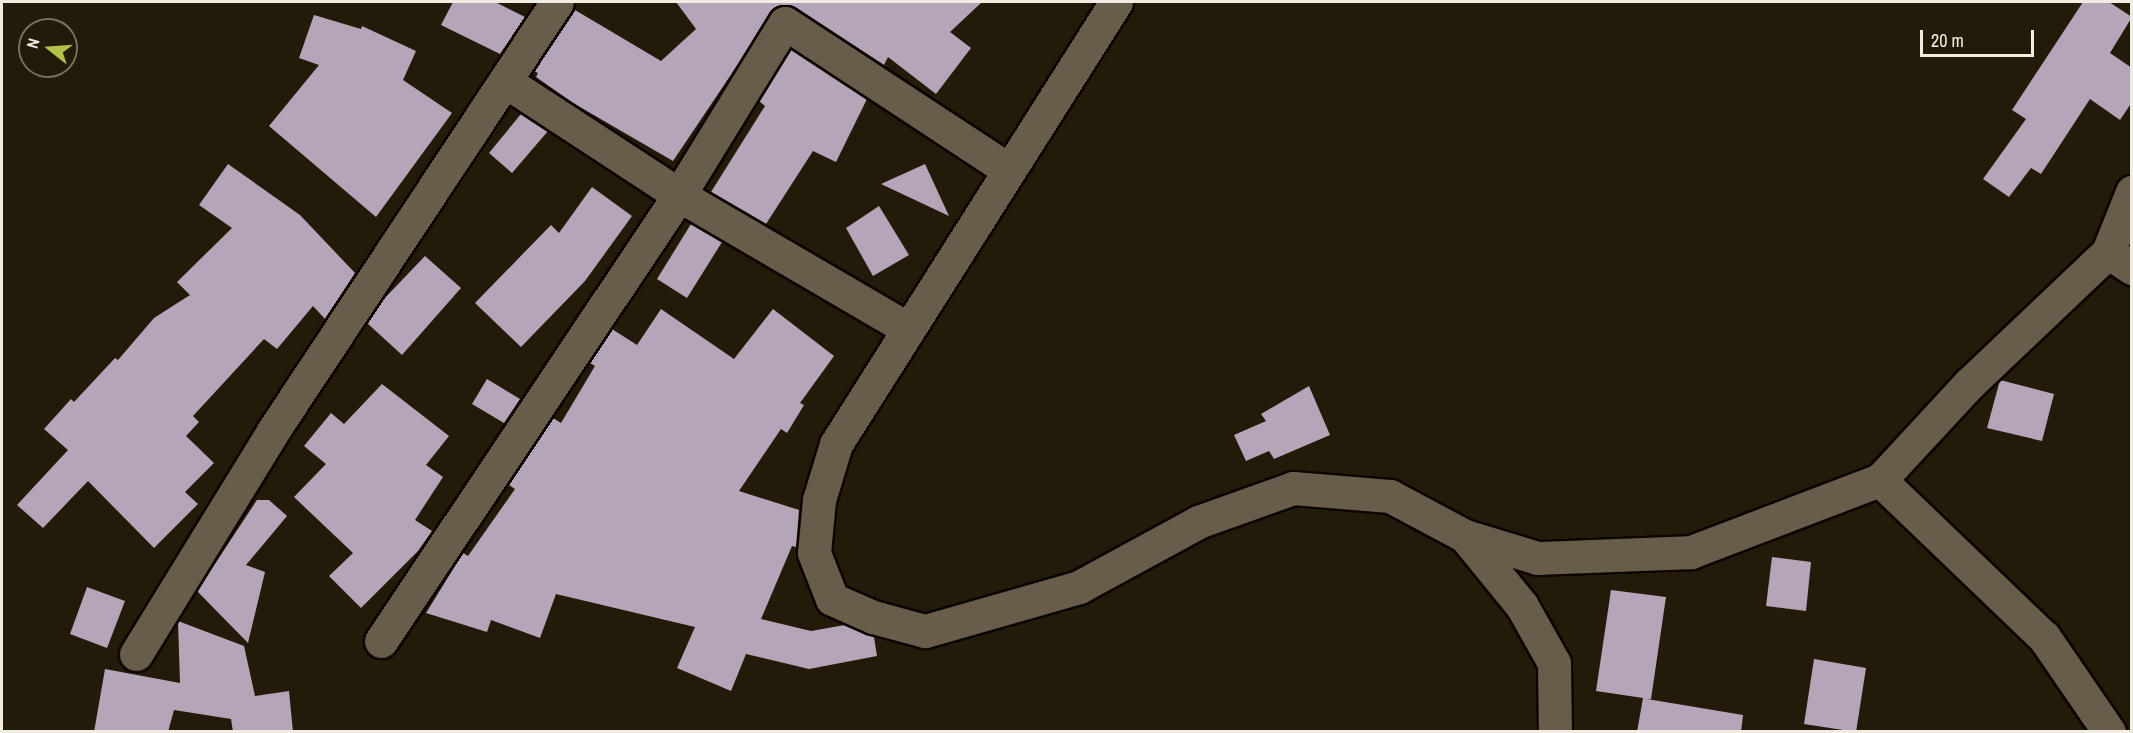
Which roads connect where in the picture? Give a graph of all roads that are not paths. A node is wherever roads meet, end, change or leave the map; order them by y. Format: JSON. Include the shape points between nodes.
{"nodes":[{"id":1,"x":557,"y":2,"type":"edge"},
{"id":2,"x":1116,"y":2,"type":"edge"},
{"id":3,"x":505,"y":81,"type":"junction"},
{"id":4,"x":1010,"y":170,"type":"junction"},
{"id":5,"x":2132,"y":192,"type":"edge"},
{"id":6,"x":679,"y":195,"type":"junction"},
{"id":7,"x":2120,"y":260,"type":"edge"},
{"id":8,"x":908,"y":329,"type":"junction"},
{"id":9,"x":1880,"y":480,"type":"junction"},
{"id":10,"x":1465,"y":536,"type":"junction"},
{"id":11,"x":381,"y":641,"type":"dead end"},
{"id":12,"x":136,"y":654,"type":"dead end"},
{"id":13,"x":1555,"y":732,"type":"edge"},
{"id":14,"x":2109,"y":732,"type":"edge"}],
"edges":[{"from":1,"to":3,"type":"street"},
{"from":2,"to":4,"type":"street"},
{"from":3,"to":6,"type":"street"},
{"from":3,"to":12,"type":"street","via":[[273,431]]},
{"from":4,"to":6,"type":"street","via":[[785,23]]},
{"from":4,"to":8,"type":"street"},
{"from":5,"to":7,"type":"street"},
{"from":6,"to":8,"type":"street"},
{"from":6,"to":11,"type":"street"},
{"from":7,"to":9,"type":"street","via":[[1969,384]]},
{"from":8,"to":10,"type":"street","via":[[836,444],[819,500],[814,553],[832,599],[873,618],[925,631],[1079,587],[1198,522],[1293,488],[1390,496]]},
{"from":9,"to":10,"type":"street","via":[[1691,552],[1538,558]]},
{"from":9,"to":14,"type":"street","via":[[2044,637]]},
{"from":10,"to":13,"type":"street","via":[[1522,606],[1554,663]]}]}
